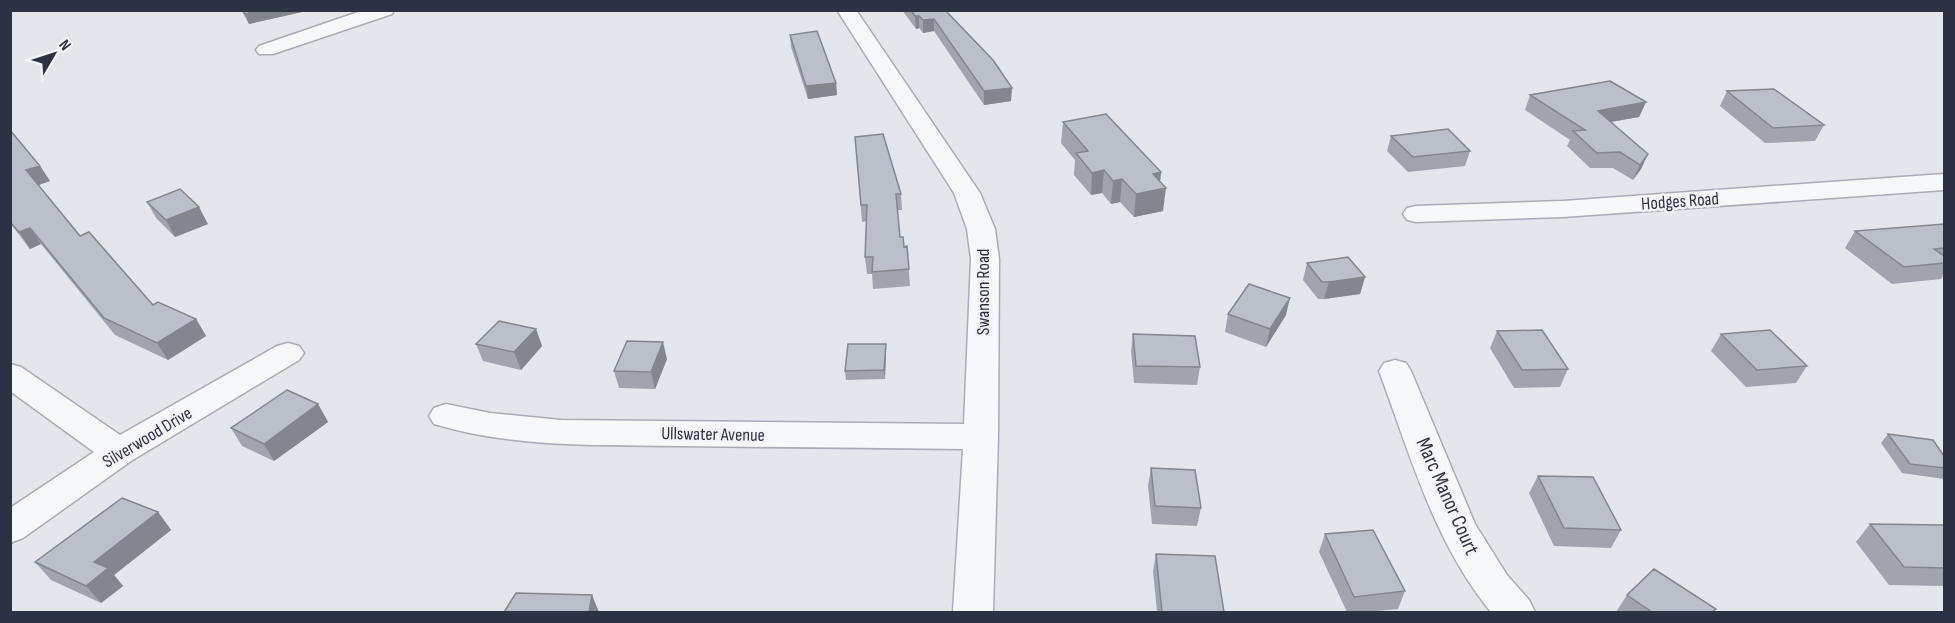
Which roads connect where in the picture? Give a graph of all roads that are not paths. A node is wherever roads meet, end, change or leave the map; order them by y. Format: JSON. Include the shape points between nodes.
{"nodes":[{"id":1,"x":385,"y":10,"type":"edge"},
{"id":2,"x":846,"y":10,"type":"edge"},
{"id":3,"x":266,"y":50,"type":"dead end"},
{"id":4,"x":1944,"y":182,"type":"edge"},
{"id":5,"x":1416,"y":214,"type":"dead end"},
{"id":6,"x":288,"y":353,"type":"dead end"},
{"id":7,"x":1395,"y":371,"type":"dead end"},
{"id":8,"x":10,"y":375,"type":"edge"},
{"id":9,"x":446,"y":416,"type":"dead end"},
{"id":10,"x":981,"y":437,"type":"junction"},
{"id":11,"x":119,"y":452,"type":"junction"},
{"id":12,"x":10,"y":528,"type":"edge"},
{"id":13,"x":973,"y":612,"type":"edge"},
{"id":14,"x":1515,"y":612,"type":"edge"}],
"edges":[{"from":1,"to":3,"type":"street"},
{"from":2,"to":10,"type":"street","name":"Swanson Road","via":[[955,173],[978,219],[985,260]]},
{"from":4,"to":5,"type":"street","name":"Hodges Road","via":[[1563,209]]},
{"from":6,"to":11,"type":"street","name":"Silverwood Drive"},
{"from":7,"to":14,"type":"street","name":"Marc Manor Court","via":[[1453,516],[1477,562]]},
{"from":8,"to":11,"type":"street"},
{"from":9,"to":10,"type":"street","name":"Ullswater Avenue","via":[[561,432]]},
{"from":10,"to":13,"type":"street","name":"Swanson Road"},
{"from":11,"to":12,"type":"street","name":"Silverwood Drive"}]}
